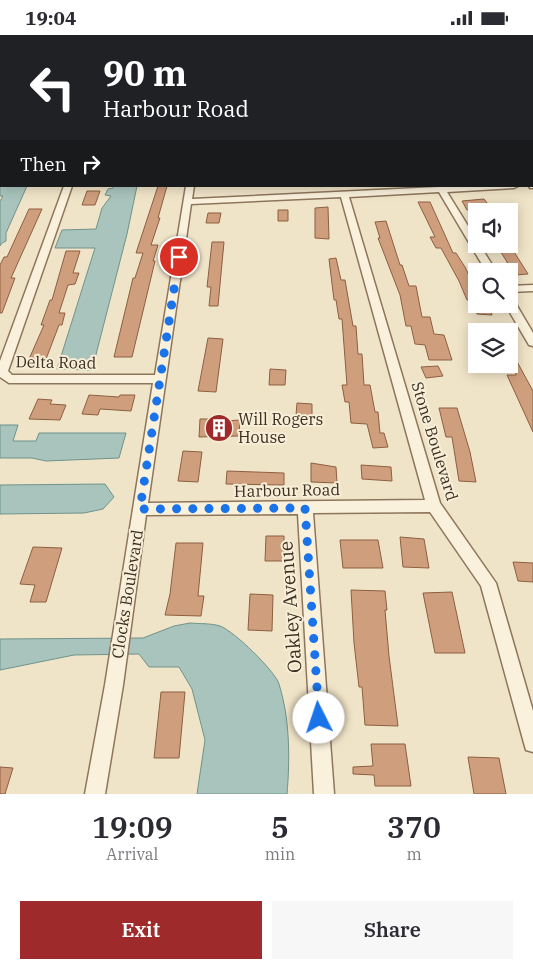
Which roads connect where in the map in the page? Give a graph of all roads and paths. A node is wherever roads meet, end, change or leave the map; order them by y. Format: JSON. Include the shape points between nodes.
{"nodes":[{"id":1,"x":68,"y":187,"type":"edge"},
{"id":2,"x":190,"y":187,"type":"edge"},
{"id":3,"x":496,"y":187,"type":"edge"},
{"id":4,"x":396,"y":189,"type":"edge"},
{"id":5,"x":442,"y":190,"type":"junction"},
{"id":6,"x":344,"y":194,"type":"junction"},
{"id":7,"x":188,"y":202,"type":"junction"},
{"id":8,"x":486,"y":263,"type":"edge"},
{"id":9,"x":533,"y":288,"type":"edge"},
{"id":10,"x":518,"y":289,"type":"edge"},
{"id":11,"x":516,"y":313,"type":"edge"},
{"id":12,"x":533,"y":342,"type":"edge"},
{"id":13,"x":160,"y":379,"type":"junction"},
{"id":14,"x":434,"y":506,"type":"junction"},
{"id":15,"x":305,"y":508,"type":"junction"},
{"id":16,"x":140,"y":509,"type":"junction"},
{"id":17,"x":533,"y":743,"type":"edge"},
{"id":18,"x":95,"y":794,"type":"edge"},
{"id":19,"x":324,"y":794,"type":"edge"}],
"edges":[{"from":1,"to":13,"type":"street","name":"Delta Road","via":[[2,372],[9,379]]},
{"from":2,"to":7,"type":"street","name":"Clocks Boulevard"},
{"from":3,"to":5,"type":"street"},
{"from":4,"to":5,"type":"street"},
{"from":4,"to":6,"type":"street"},
{"from":5,"to":8,"type":"street"},
{"from":6,"to":7,"type":"street"},
{"from":6,"to":14,"type":"street","name":"Stone Boulevard"},
{"from":7,"to":13,"type":"street","name":"Clocks Boulevard"},
{"from":9,"to":10,"type":"street"},
{"from":11,"to":12,"type":"street"},
{"from":13,"to":16,"type":"street","name":"Clocks Boulevard"},
{"from":14,"to":15,"type":"street","name":"Harbour Road"},
{"from":14,"to":17,"type":"street","name":"Stone Boulevard","via":[[488,583]]},
{"from":15,"to":16,"type":"street","name":"Harbour Road"},
{"from":15,"to":19,"type":"street","name":"Oakley Avenue"},
{"from":16,"to":18,"type":"street","name":"Clocks Boulevard"}]}
